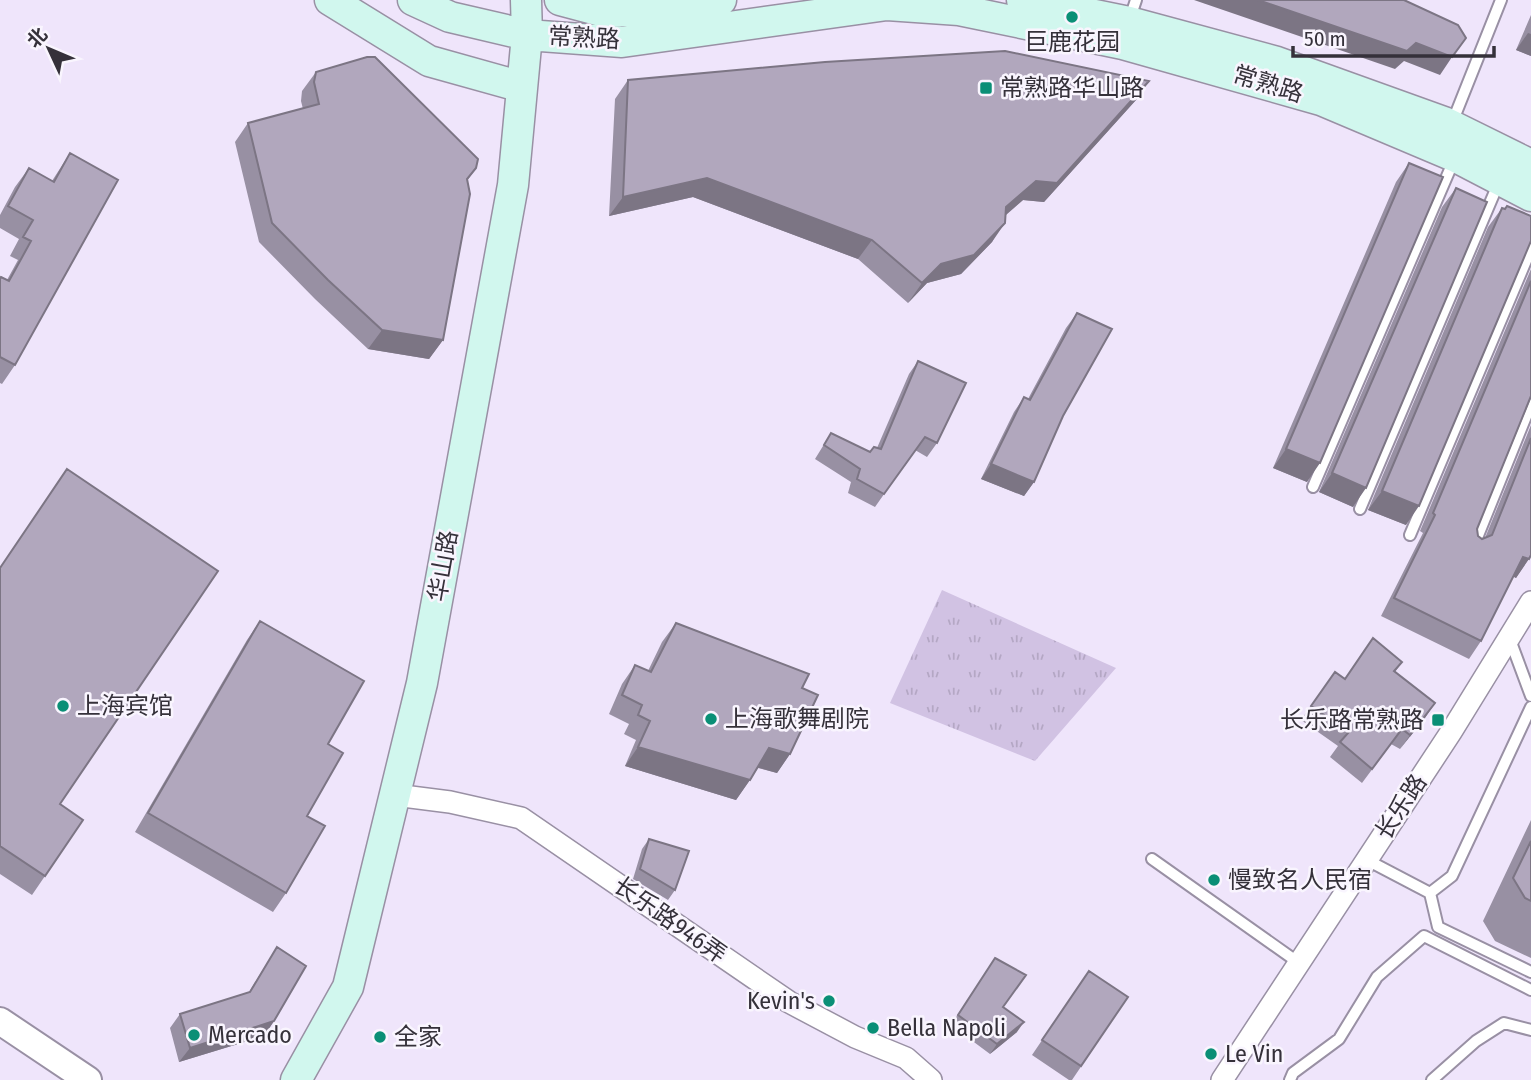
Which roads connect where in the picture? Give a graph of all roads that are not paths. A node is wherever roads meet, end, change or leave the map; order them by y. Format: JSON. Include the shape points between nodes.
{"nodes":[{"id":1,"x":330,"y":0,"type":"edge"},
{"id":2,"x":412,"y":0,"type":"edge"},
{"id":3,"x":526,"y":0,"type":"edge"},
{"id":4,"x":560,"y":0,"type":"edge"},
{"id":5,"x":721,"y":0,"type":"edge"},
{"id":6,"x":1022,"y":0,"type":"edge"},
{"id":7,"x":1501,"y":0,"type":"edge"},
{"id":8,"x":887,"y":3,"type":"edge"},
{"id":9,"x":990,"y":16,"type":"junction"},
{"id":10,"x":1129,"y":22,"type":"edge"},
{"id":11,"x":527,"y":35,"type":"junction"},
{"id":12,"x":522,"y":87,"type":"junction"},
{"id":13,"x":1451,"y":125,"type":"junction"},
{"id":14,"x":1456,"y":157,"type":"junction"},
{"id":15,"x":1531,"y":165,"type":"edge"},
{"id":16,"x":1500,"y":180,"type":"junction"},
{"id":17,"x":1531,"y":196,"type":"edge"},
{"id":18,"x":1531,"y":249,"type":"edge"},
{"id":19,"x":1531,"y":404,"type":"edge"},
{"id":20,"x":1313,"y":487,"type":"edge"},
{"id":21,"x":1360,"y":509,"type":"edge"},
{"id":22,"x":1410,"y":536,"type":"dead end"},
{"id":23,"x":1472,"y":551,"type":"edge"},
{"id":24,"x":1531,"y":603,"type":"edge"},
{"id":25,"x":1509,"y":636,"type":"junction"},
{"id":26,"x":1531,"y":696,"type":"edge"},
{"id":27,"x":1531,"y":707,"type":"edge"},
{"id":28,"x":395,"y":795,"type":"junction"},
{"id":29,"x":1152,"y":859,"type":"dead end"},
{"id":30,"x":1367,"y":860,"type":"junction"},
{"id":31,"x":1430,"y":893,"type":"junction"},
{"id":32,"x":1300,"y":963,"type":"junction"},
{"id":33,"x":1531,"y":972,"type":"edge"},
{"id":34,"x":1531,"y":990,"type":"edge"},
{"id":35,"x":0,"y":1021,"type":"edge"},
{"id":36,"x":1531,"y":1030,"type":"edge"},
{"id":37,"x":88,"y":1080,"type":"edge"},
{"id":38,"x":296,"y":1080,"type":"edge"},
{"id":39,"x":931,"y":1080,"type":"edge"},
{"id":40,"x":1222,"y":1080,"type":"edge"},
{"id":41,"x":1290,"y":1080,"type":"edge"},
{"id":42,"x":1432,"y":1080,"type":"edge"}],
"edges":[{"from":1,"to":12,"type":"main road","via":[[429,61]]},
{"from":2,"to":11,"type":"main road","via":[[450,17]]},
{"from":3,"to":11,"type":"main road","name":"华山路"},
{"from":4,"to":5,"type":"main road","name":"常熟路","via":[[605,12],[682,9]]},
{"from":6,"to":10,"type":"main road","name":"常熟路"},
{"from":7,"to":13,"type":"lane"},
{"from":8,"to":9,"type":"main road","name":"常熟路"},
{"from":8,"to":11,"type":"main road","name":"常熟路","via":[[622,42]]},
{"from":9,"to":10,"type":"main road","name":"常熟路"},
{"from":9,"to":11,"type":"main road","name":"常熟路","via":[[977,27],[884,26],[628,60],[550,55]]},
{"from":10,"to":13,"type":"main road","name":"常熟路","via":[[1277,62]]},
{"from":10,"to":14,"type":"main road","name":"常熟路"},
{"from":11,"to":12,"type":"main road","name":"华山路"},
{"from":12,"to":28,"type":"main road","name":"华山路","via":[[513,185],[422,683]]},
{"from":13,"to":15,"type":"main road","name":"常熟路"},
{"from":14,"to":16,"type":"main road","name":"常熟路"},
{"from":14,"to":20,"type":"lane"},
{"from":16,"to":17,"type":"main road","name":"常熟路"},
{"from":16,"to":21,"type":"lane"},
{"from":18,"to":22,"type":"lane"},
{"from":19,"to":23,"type":"lane"},
{"from":24,"to":25,"type":"street","name":"长乐路"},
{"from":25,"to":26,"type":"lane"},
{"from":25,"to":30,"type":"street","name":"长乐路"},
{"from":27,"to":31,"type":"lane","via":[[1452,876]]},
{"from":28,"to":38,"type":"main road","name":"华山路","via":[[348,987]]},
{"from":28,"to":39,"type":"street","name":"长乐路946弄","via":[[521,818],[789,1002],[906,1058]]},
{"from":29,"to":32,"type":"lane"},
{"from":30,"to":31,"type":"lane"},
{"from":30,"to":32,"type":"street","name":"长乐路"},
{"from":31,"to":33,"type":"lane","via":[[1438,927]]},
{"from":32,"to":40,"type":"street","name":"长乐路"},
{"from":34,"to":41,"type":"lane","via":[[1424,936],[1377,977],[1339,1039]]},
{"from":35,"to":37,"type":"street"},
{"from":36,"to":42,"type":"lane","via":[[1504,1023]]}]}
